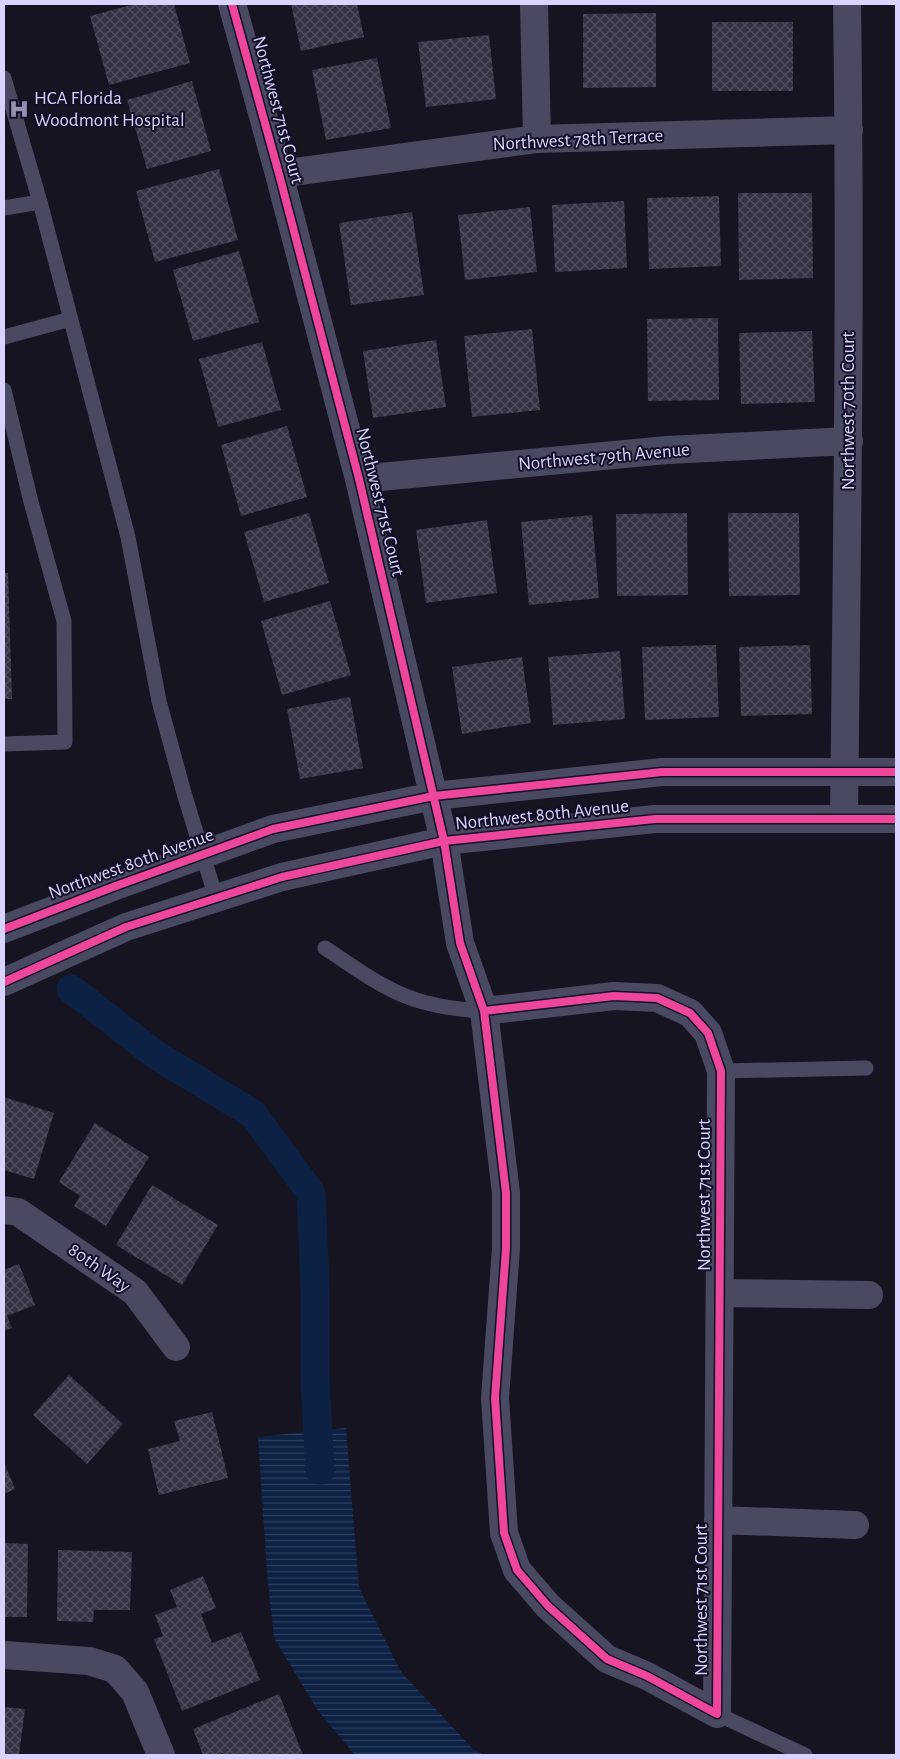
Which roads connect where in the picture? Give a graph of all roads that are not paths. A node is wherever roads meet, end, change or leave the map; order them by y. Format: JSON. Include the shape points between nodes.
{"nodes":[{"id":1,"x":232,"y":4,"type":"edge"},
{"id":2,"x":534,"y":4,"type":"edge"},
{"id":3,"x":847,"y":4,"type":"edge"},
{"id":4,"x":4,"y":78,"type":"edge"},
{"id":5,"x":849,"y":130,"type":"junction"},
{"id":6,"x":537,"y":139,"type":"junction"},
{"id":7,"x":280,"y":174,"type":"junction"},
{"id":8,"x":40,"y":202,"type":"junction"},
{"id":9,"x":4,"y":208,"type":"edge"},
{"id":10,"x":71,"y":319,"type":"junction"},
{"id":11,"x":4,"y":337,"type":"edge"},
{"id":12,"x":4,"y":390,"type":"edge"},
{"id":13,"x":849,"y":441,"type":"junction"},
{"id":14,"x":359,"y":479,"type":"junction"},
{"id":15,"x":4,"y":744,"type":"edge"},
{"id":16,"x":845,"y":772,"type":"junction"},
{"id":17,"x":896,"y":772,"type":"edge"},
{"id":18,"x":434,"y":796,"type":"junction"},
{"id":19,"x":844,"y":819,"type":"junction"},
{"id":20,"x":896,"y":819,"type":"edge"},
{"id":21,"x":444,"y":841,"type":"junction"},
{"id":22,"x":203,"y":854,"type":"junction"},
{"id":23,"x":216,"y":898,"type":"junction"},
{"id":24,"x":4,"y":929,"type":"edge"},
{"id":25,"x":325,"y":948,"type":"dead end"},
{"id":26,"x":4,"y":982,"type":"edge"},
{"id":27,"x":484,"y":1011,"type":"junction"},
{"id":28,"x":866,"y":1068,"type":"dead end"},
{"id":29,"x":721,"y":1071,"type":"junction"},
{"id":30,"x":4,"y":1210,"type":"edge"},
{"id":31,"x":720,"y":1293,"type":"junction"},
{"id":32,"x":869,"y":1295,"type":"dead end"},
{"id":33,"x":176,"y":1347,"type":"dead end"},
{"id":34,"x":718,"y":1520,"type":"junction"},
{"id":35,"x":855,"y":1525,"type":"dead end"},
{"id":36,"x":4,"y":1655,"type":"edge"},
{"id":37,"x":717,"y":1714,"type":"junction"},
{"id":38,"x":162,"y":1755,"type":"edge"},
{"id":39,"x":806,"y":1755,"type":"edge"}],
"edges":[{"from":1,"to":7,"type":"street","name":"Northwest 71st Court"},
{"from":2,"to":6,"type":"street"},
{"from":3,"to":5,"type":"street","name":"Northwest 70th Court"},
{"from":4,"to":8,"type":"lane"},
{"from":5,"to":6,"type":"street","name":"Northwest 78th Terrace"},
{"from":5,"to":13,"type":"street","name":"Northwest 70th Court"},
{"from":6,"to":7,"type":"street","name":"Northwest 78th Terrace"},
{"from":7,"to":14,"type":"street","name":"Northwest 71st Court"},
{"from":8,"to":9,"type":"lane"},
{"from":8,"to":10,"type":"lane"},
{"from":10,"to":11,"type":"lane"},
{"from":10,"to":22,"type":"lane","via":[[128,536],[159,701]]},
{"from":12,"to":15,"type":"lane","via":[[64,621],[65,732],[65,742]]},
{"from":13,"to":14,"type":"street","name":"Northwest 79th Avenue","via":[[667,450]]},
{"from":13,"to":16,"type":"street","name":"Northwest 70th Court"},
{"from":14,"to":18,"type":"street","name":"Northwest 71st Court"},
{"from":16,"to":17,"type":"street","name":"Northwest 80th Avenue"},
{"from":16,"to":18,"type":"street","name":"Northwest 80th Avenue","via":[[662,772]]},
{"from":16,"to":19,"type":"street","name":"Northwest 70th Court"},
{"from":18,"to":21,"type":"street","name":"Northwest 71st Court"},
{"from":18,"to":22,"type":"street","name":"Northwest 80th Avenue","via":[[273,829]]},
{"from":19,"to":20,"type":"street","name":"Northwest 80th Avenue"},
{"from":19,"to":21,"type":"street","name":"Northwest 80th Avenue","via":[[655,819]]},
{"from":21,"to":23,"type":"street","name":"Northwest 80th Avenue","via":[[282,877]]},
{"from":21,"to":27,"type":"street","name":"Northwest 71st Court","via":[[460,942]]},
{"from":22,"to":23,"type":"lane"},
{"from":22,"to":24,"type":"street","name":"Northwest 80th Avenue"},
{"from":23,"to":26,"type":"street","name":"Northwest 80th Avenue","via":[[126,927]]},
{"from":25,"to":27,"type":"lane","via":[[400,994],[425,1003]]},
{"from":27,"to":29,"type":"street","name":"Northwest 71st Court","via":[[614,996],[658,998],[690,1013],[708,1033]]},
{"from":27,"to":37,"type":"street","name":"Northwest 71st Court","via":[[506,1192],[506,1248],[495,1398],[504,1533],[517,1570],[548,1606],[607,1659]]},
{"from":28,"to":29,"type":"lane"},
{"from":29,"to":31,"type":"street","name":"Northwest 71st Court"},
{"from":30,"to":33,"type":"street","name":"80th Way","via":[[18,1212],[135,1292]]},
{"from":31,"to":32,"type":"street","name":"Northwest 71st Court"},
{"from":31,"to":34,"type":"street","name":"Northwest 71st Court"},
{"from":34,"to":35,"type":"street","name":"Northwest 71st Court"},
{"from":34,"to":37,"type":"street","name":"Northwest 71st Court"},
{"from":36,"to":38,"type":"street","via":[[89,1661],[115,1669],[135,1692]]},
{"from":37,"to":39,"type":"lane"}]}
